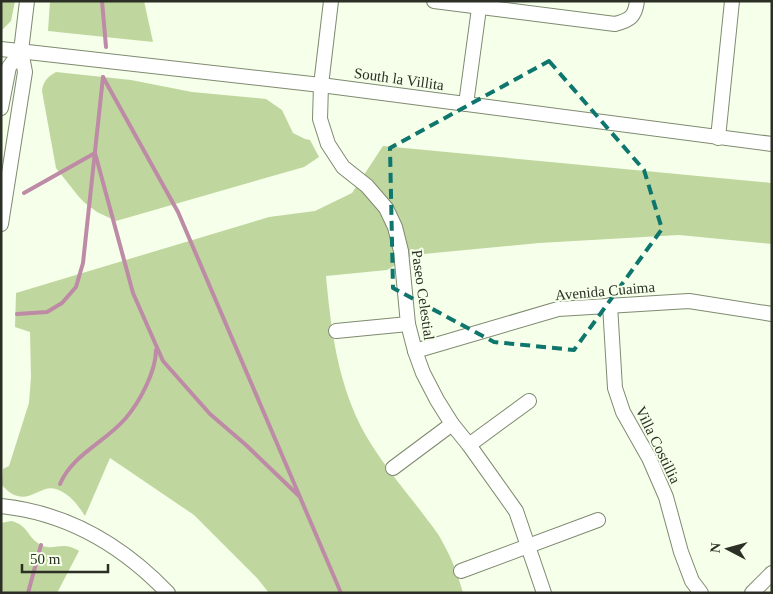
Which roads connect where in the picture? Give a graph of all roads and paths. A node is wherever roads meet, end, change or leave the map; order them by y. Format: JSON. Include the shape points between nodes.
{"nodes":[{"id":1,"x":26,"y":1,"type":"edge"},
{"id":2,"x":331,"y":1,"type":"edge"},
{"id":3,"x":434,"y":1,"type":"edge"},
{"id":4,"x":636,"y":1,"type":"edge"},
{"id":5,"x":732,"y":1,"type":"edge"},
{"id":6,"x":480,"y":4,"type":"edge"},
{"id":7,"x":1,"y":49,"type":"edge"},
{"id":8,"x":21,"y":51,"type":"junction"},
{"id":9,"x":321,"y":85,"type":"junction"},
{"id":10,"x":466,"y":104,"type":"junction"},
{"id":11,"x":1,"y":108,"type":"edge"},
{"id":12,"x":718,"y":138,"type":"junction"},
{"id":13,"x":772,"y":144,"type":"edge"},
{"id":14,"x":1,"y":224,"type":"edge"},
{"id":15,"x":610,"y":305,"type":"junction"},
{"id":16,"x":772,"y":314,"type":"edge"},
{"id":17,"x":408,"y":324,"type":"junction"},
{"id":18,"x":336,"y":331,"type":"dead end"},
{"id":19,"x":415,"y":351,"type":"junction"},
{"id":20,"x":529,"y":401,"type":"dead end"},
{"id":21,"x":452,"y":424,"type":"junction"},
{"id":22,"x":469,"y":445,"type":"junction"},
{"id":23,"x":394,"y":468,"type":"dead end"},
{"id":24,"x":1,"y":506,"type":"edge"},
{"id":25,"x":598,"y":520,"type":"dead end"},
{"id":26,"x":529,"y":547,"type":"junction"},
{"id":27,"x":461,"y":571,"type":"dead end"},
{"id":28,"x":772,"y":573,"type":"edge"},
{"id":29,"x":159,"y":590,"type":"edge"},
{"id":30,"x":544,"y":593,"type":"edge"},
{"id":31,"x":701,"y":593,"type":"edge"},
{"id":32,"x":752,"y":593,"type":"edge"}],
"edges":[{"from":1,"to":8,"type":"street"},
{"from":2,"to":9,"type":"street","name":"Paseo Celestial"},
{"from":3,"to":6,"type":"street"},
{"from":4,"to":6,"type":"street","via":[[635,12],[627,21],[615,24]]},
{"from":5,"to":12,"type":"street"},
{"from":6,"to":10,"type":"street"},
{"from":7,"to":8,"type":"street","name":"South la Villita"},
{"from":8,"to":9,"type":"street","name":"South la Villita"},
{"from":8,"to":11,"type":"street","via":[[9,66]]},
{"from":8,"to":14,"type":"street","via":[[24,72]]},
{"from":9,"to":10,"type":"street","name":"South la Villita"},
{"from":9,"to":17,"type":"street","name":"Paseo Celestial","via":[[320,118],[328,144],[344,167],[386,208],[395,226],[401,251]]},
{"from":10,"to":12,"type":"street","name":"South la Villita"},
{"from":12,"to":13,"type":"street","name":"South la Villita"},
{"from":15,"to":16,"type":"street","name":"Avenida Cuaima","via":[[689,301]]},
{"from":15,"to":19,"type":"street","name":"Avenida Cuaima","via":[[558,309]]},
{"from":15,"to":31,"type":"street","name":"Villa Costillia","via":[[615,388],[623,412],[650,458],[666,498],[681,552],[692,581]]},
{"from":17,"to":18,"type":"street"},
{"from":17,"to":19,"type":"street","name":"Paseo Celestial"},
{"from":19,"to":21,"type":"street","name":"Paseo Celestial","via":[[426,380]]},
{"from":20,"to":22,"type":"street"},
{"from":21,"to":22,"type":"street","name":"Paseo Celestial"},
{"from":21,"to":23,"type":"street"},
{"from":22,"to":26,"type":"street","name":"Paseo Celestial","via":[[516,511]]},
{"from":24,"to":29,"type":"street","via":[[53,517],[99,537],[121,550]]},
{"from":25,"to":26,"type":"street"},
{"from":26,"to":27,"type":"street"},
{"from":26,"to":30,"type":"street","name":"Paseo Celestial"},
{"from":28,"to":32,"type":"street"}]}
